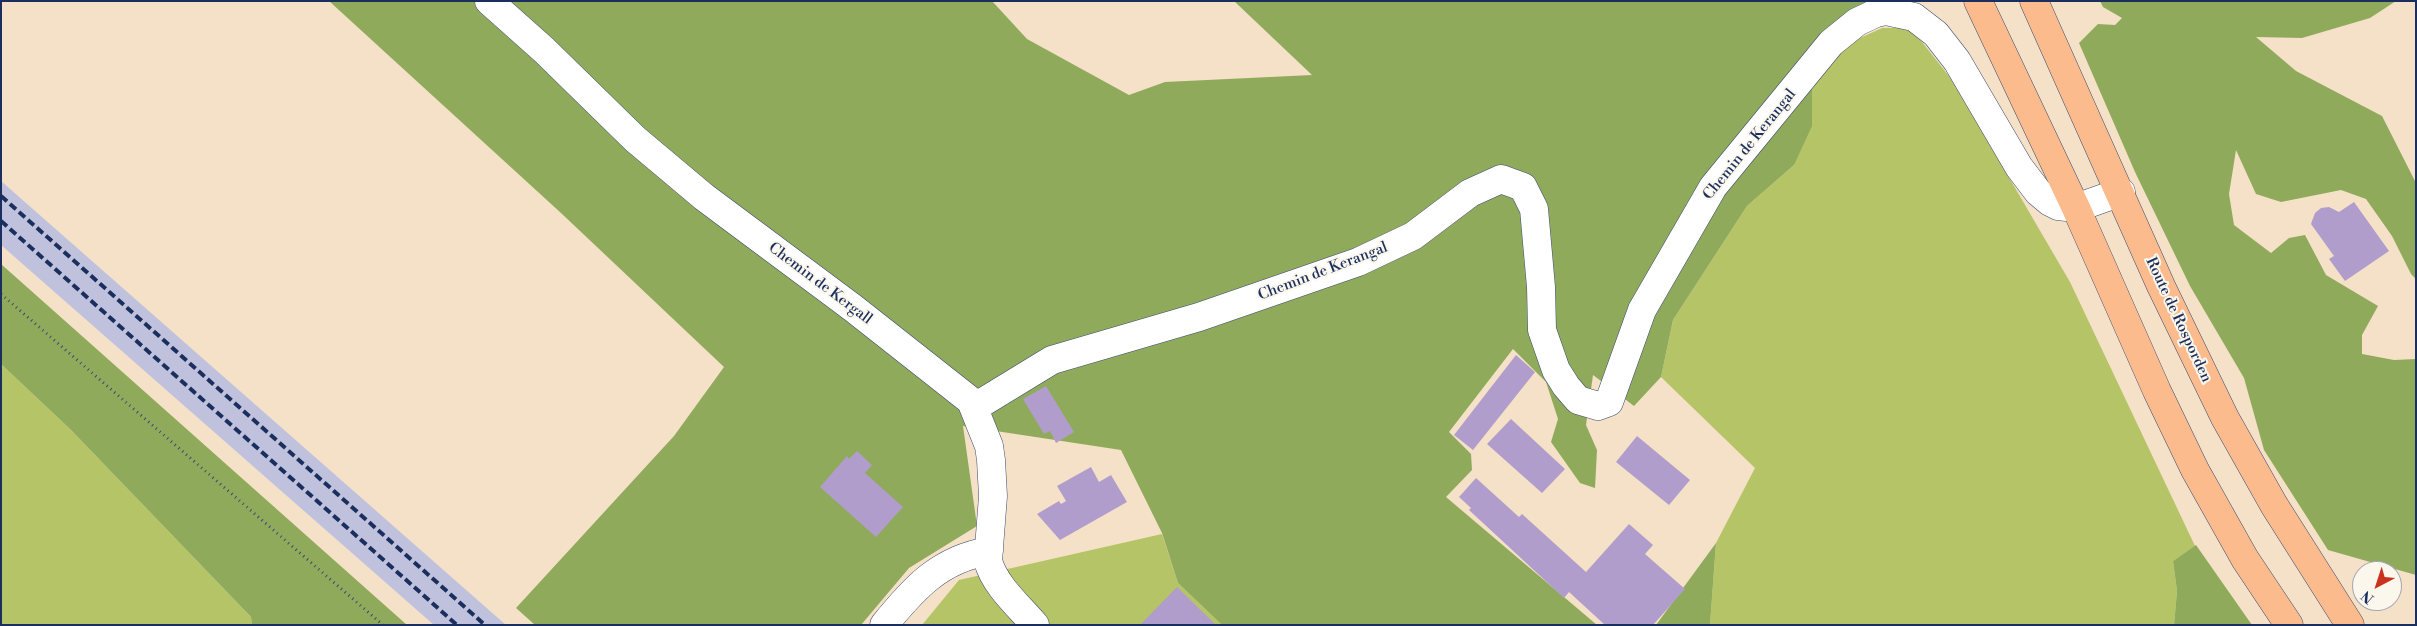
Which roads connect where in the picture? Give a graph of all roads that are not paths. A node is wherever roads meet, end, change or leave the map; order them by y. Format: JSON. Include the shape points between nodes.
{"nodes":[{"id":1,"x":489,"y":1,"type":"edge"},
{"id":2,"x":1978,"y":1,"type":"edge"},
{"id":3,"x":2034,"y":1,"type":"edge"},
{"id":4,"x":1887,"y":6,"type":"edge"},
{"id":5,"x":2121,"y":192,"type":"junction"},
{"id":6,"x":2076,"y":208,"type":"junction"},
{"id":7,"x":975,"y":407,"type":"junction"},
{"id":8,"x":989,"y":551,"type":"junction"},
{"id":9,"x":884,"y":625,"type":"edge"},
{"id":10,"x":1035,"y":625,"type":"edge"},
{"id":11,"x":2289,"y":625,"type":"edge"},
{"id":12,"x":2350,"y":625,"type":"edge"}],
"edges":[{"from":1,"to":7,"type":"street","name":"Chemin de Kergall","via":[[635,139],[704,198],[853,308]]},
{"from":2,"to":6,"type":"main road"},
{"from":3,"to":5,"type":"main road","name":"Route de Rosporden"},
{"from":4,"to":6,"type":"street","name":"Chemin de Kerangal","via":[[1914,17],[1936,34],[1957,61],[2019,167],[2038,192],[2058,206]]},
{"from":4,"to":7,"type":"street","name":"Chemin de Kerangal","via":[[1856,22],[1831,43],[1713,187],[1642,310],[1610,402],[1598,406],[1578,400],[1556,370],[1542,330],[1534,209],[1522,187],[1501,179],[1470,193],[1413,236],[1358,262],[1199,317],[1052,360]]},
{"from":5,"to":6,"type":"street"},
{"from":5,"to":12,"type":"main road","name":"Route de Rosporden","via":[[2161,286],[2225,418],[2274,505]]},
{"from":6,"to":11,"type":"main road","via":[[2195,470],[2246,559]]},
{"from":7,"to":8,"type":"street","name":"Chemin de Kergall","via":[[992,460]]},
{"from":8,"to":9,"type":"street","via":[[949,562],[927,577]]},
{"from":8,"to":10,"type":"street","name":"Chemin de Kergall","via":[[990,569],[998,582]]}]}
